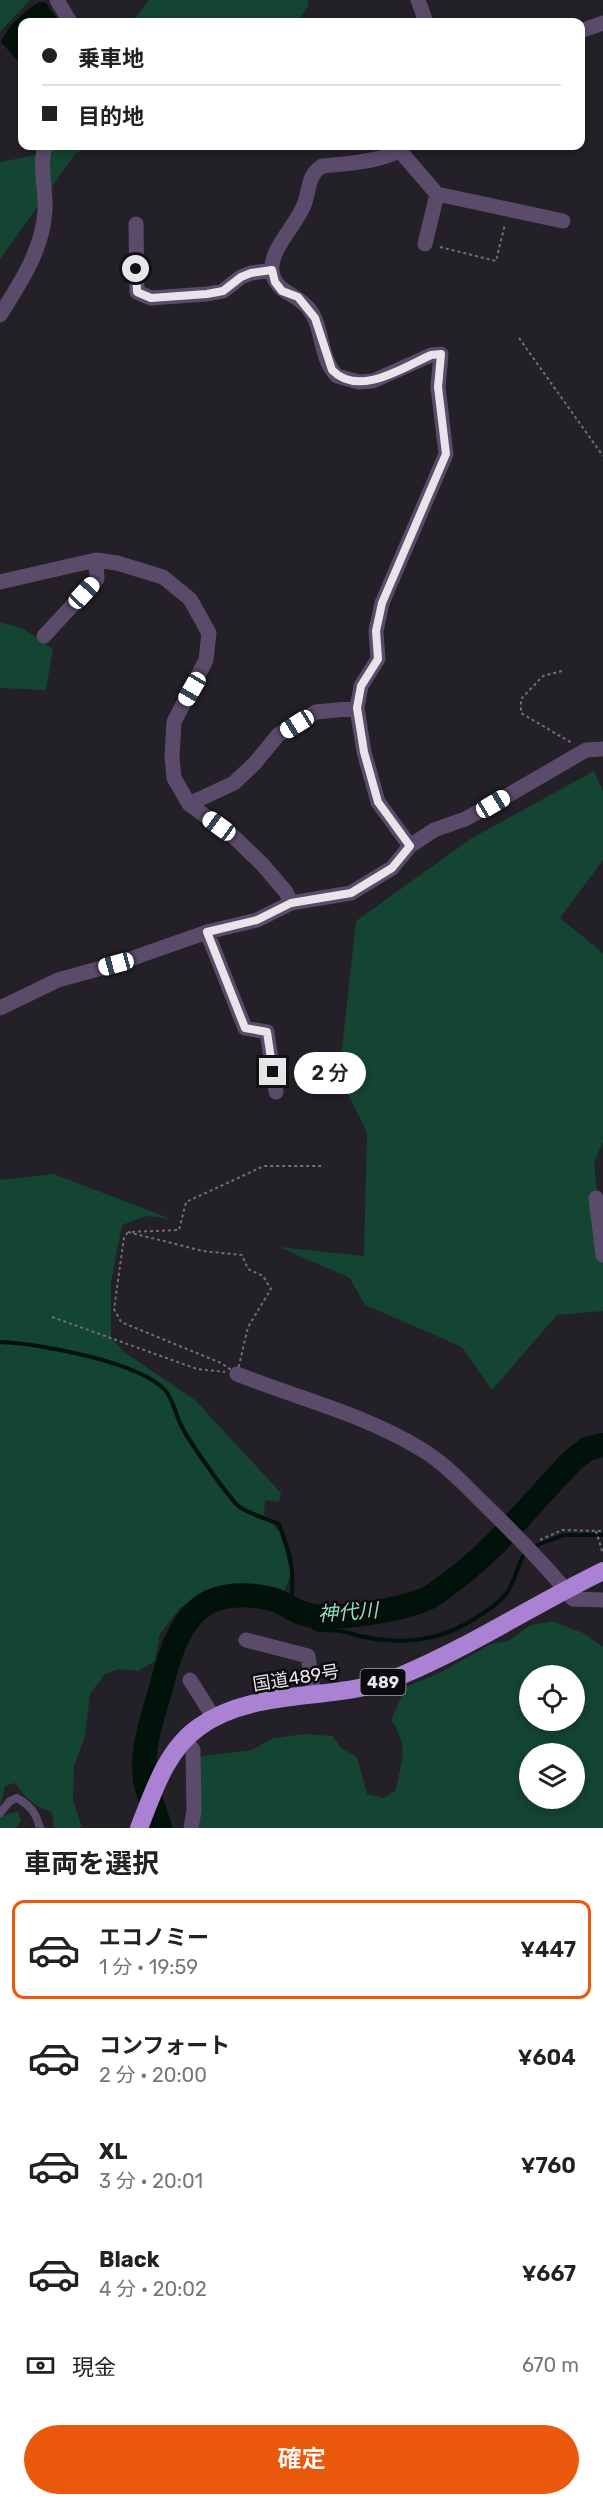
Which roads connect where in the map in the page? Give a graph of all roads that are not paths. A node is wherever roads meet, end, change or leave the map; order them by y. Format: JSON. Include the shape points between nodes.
{"nodes":[{"id":1,"x":57,"y":0,"type":"edge"},
{"id":2,"x":418,"y":0,"type":"edge"},
{"id":3,"x":68,"y":18,"type":"edge"},
{"id":4,"x":425,"y":18,"type":"edge"},
{"id":5,"x":603,"y":23,"type":"edge"},
{"id":6,"x":585,"y":29,"type":"edge"},
{"id":7,"x":44,"y":150,"type":"edge"},
{"id":8,"x":398,"y":150,"type":"edge"},
{"id":9,"x":403,"y":150,"type":"edge"},
{"id":10,"x":436,"y":194,"type":"junction"},
{"id":11,"x":563,"y":222,"type":"dead end"},
{"id":12,"x":136,"y":224,"type":"dead end"},
{"id":13,"x":425,"y":244,"type":"road end"},
{"id":14,"x":272,"y":270,"type":"junction"},
{"id":15,"x":0,"y":315,"type":"edge"},
{"id":16,"x":96,"y":560,"type":"junction"},
{"id":17,"x":0,"y":582,"type":"edge"},
{"id":18,"x":44,"y":636,"type":"dead end"},
{"id":19,"x":357,"y":708,"type":"junction"},
{"id":20,"x":603,"y":749,"type":"edge"},
{"id":21,"x":189,"y":804,"type":"junction"},
{"id":22,"x":410,"y":846,"type":"junction"},
{"id":23,"x":291,"y":903,"type":"junction"},
{"id":24,"x":207,"y":932,"type":"junction"},
{"id":25,"x":0,"y":1008,"type":"edge"},
{"id":26,"x":276,"y":1092,"type":"dead end"},
{"id":27,"x":596,"y":1198,"type":"dead end"},
{"id":28,"x":603,"y":1255,"type":"edge"},
{"id":29,"x":237,"y":1374,"type":"road end"},
{"id":30,"x":603,"y":1571,"type":"edge"},
{"id":31,"x":567,"y":1591,"type":"junction"},
{"id":32,"x":603,"y":1600,"type":"edge"},
{"id":33,"x":246,"y":1640,"type":"dead end"},
{"id":34,"x":190,"y":1680,"type":"dead end"},
{"id":35,"x":314,"y":1695,"type":"junction"},
{"id":36,"x":214,"y":1718,"type":"junction"},
{"id":37,"x":185,"y":1739,"type":"junction"},
{"id":38,"x":0,"y":1813,"type":"edge"},
{"id":39,"x":40,"y":1828,"type":"edge"},
{"id":40,"x":139,"y":1828,"type":"edge"},
{"id":41,"x":191,"y":1828,"type":"edge"}],
"edges":[{"from":1,"to":3,"type":"street"},
{"from":2,"to":4,"type":"street"},
{"from":5,"to":6,"type":"street"},
{"from":7,"to":15,"type":"street","via":[[45,213],[37,250]]},
{"from":8,"to":14,"type":"street","via":[[388,156],[322,166],[315,171],[305,203],[277,251]]},
{"from":9,"to":10,"type":"street"},
{"from":10,"to":11,"type":"street"},
{"from":10,"to":13,"type":"street"},
{"from":12,"to":14,"type":"street","via":[[137,292],[151,298],[223,291],[241,277]]},
{"from":14,"to":19,"type":"street","via":[[282,291],[298,297],[315,318],[327,360],[337,376],[373,381],[441,354],[438,387],[446,454],[382,603],[376,631],[378,659],[361,686]]},
{"from":16,"to":17,"type":"street"},
{"from":16,"to":18,"type":"street","via":[[97,579]]},
{"from":16,"to":21,"type":"street","via":[[164,577],[190,599],[209,633],[206,660],[174,722],[174,778]]},
{"from":19,"to":21,"type":"street","via":[[316,712],[278,735],[234,783]]},
{"from":19,"to":22,"type":"street","via":[[378,802]]},
{"from":20,"to":22,"type":"street","via":[[586,750]]},
{"from":21,"to":23,"type":"street","via":[[234,837],[262,864]]},
{"from":22,"to":23,"type":"street","via":[[392,868],[351,893]]},
{"from":23,"to":24,"type":"street","via":[[257,920]]},
{"from":24,"to":25,"type":"street","via":[[58,980]]},
{"from":24,"to":26,"type":"street","via":[[245,1028],[267,1032]]},
{"from":27,"to":28,"type":"street"},
{"from":29,"to":31,"type":"street","via":[[380,1427],[422,1449],[504,1523]]},
{"from":30,"to":31,"type":"highway","name":"国道489号","number":"489"},
{"from":31,"to":32,"type":"street","via":[[573,1599]]},
{"from":31,"to":35,"type":"highway","name":"国道489号","number":"489","via":[[400,1676],[371,1686]]},
{"from":33,"to":35,"type":"street","via":[[308,1656]]},
{"from":34,"to":36,"type":"street"},
{"from":35,"to":36,"type":"highway","name":"国道489号","number":"489","via":[[249,1706]]},
{"from":36,"to":37,"type":"highway","name":"国道489号","number":"489"},
{"from":37,"to":40,"type":"highway","name":"国道489号","number":"489","via":[[163,1770]]},
{"from":37,"to":41,"type":"street","via":[[193,1750]]},
{"from":38,"to":39,"type":"lane","via":[[18,1798],[36,1814]]}]}
